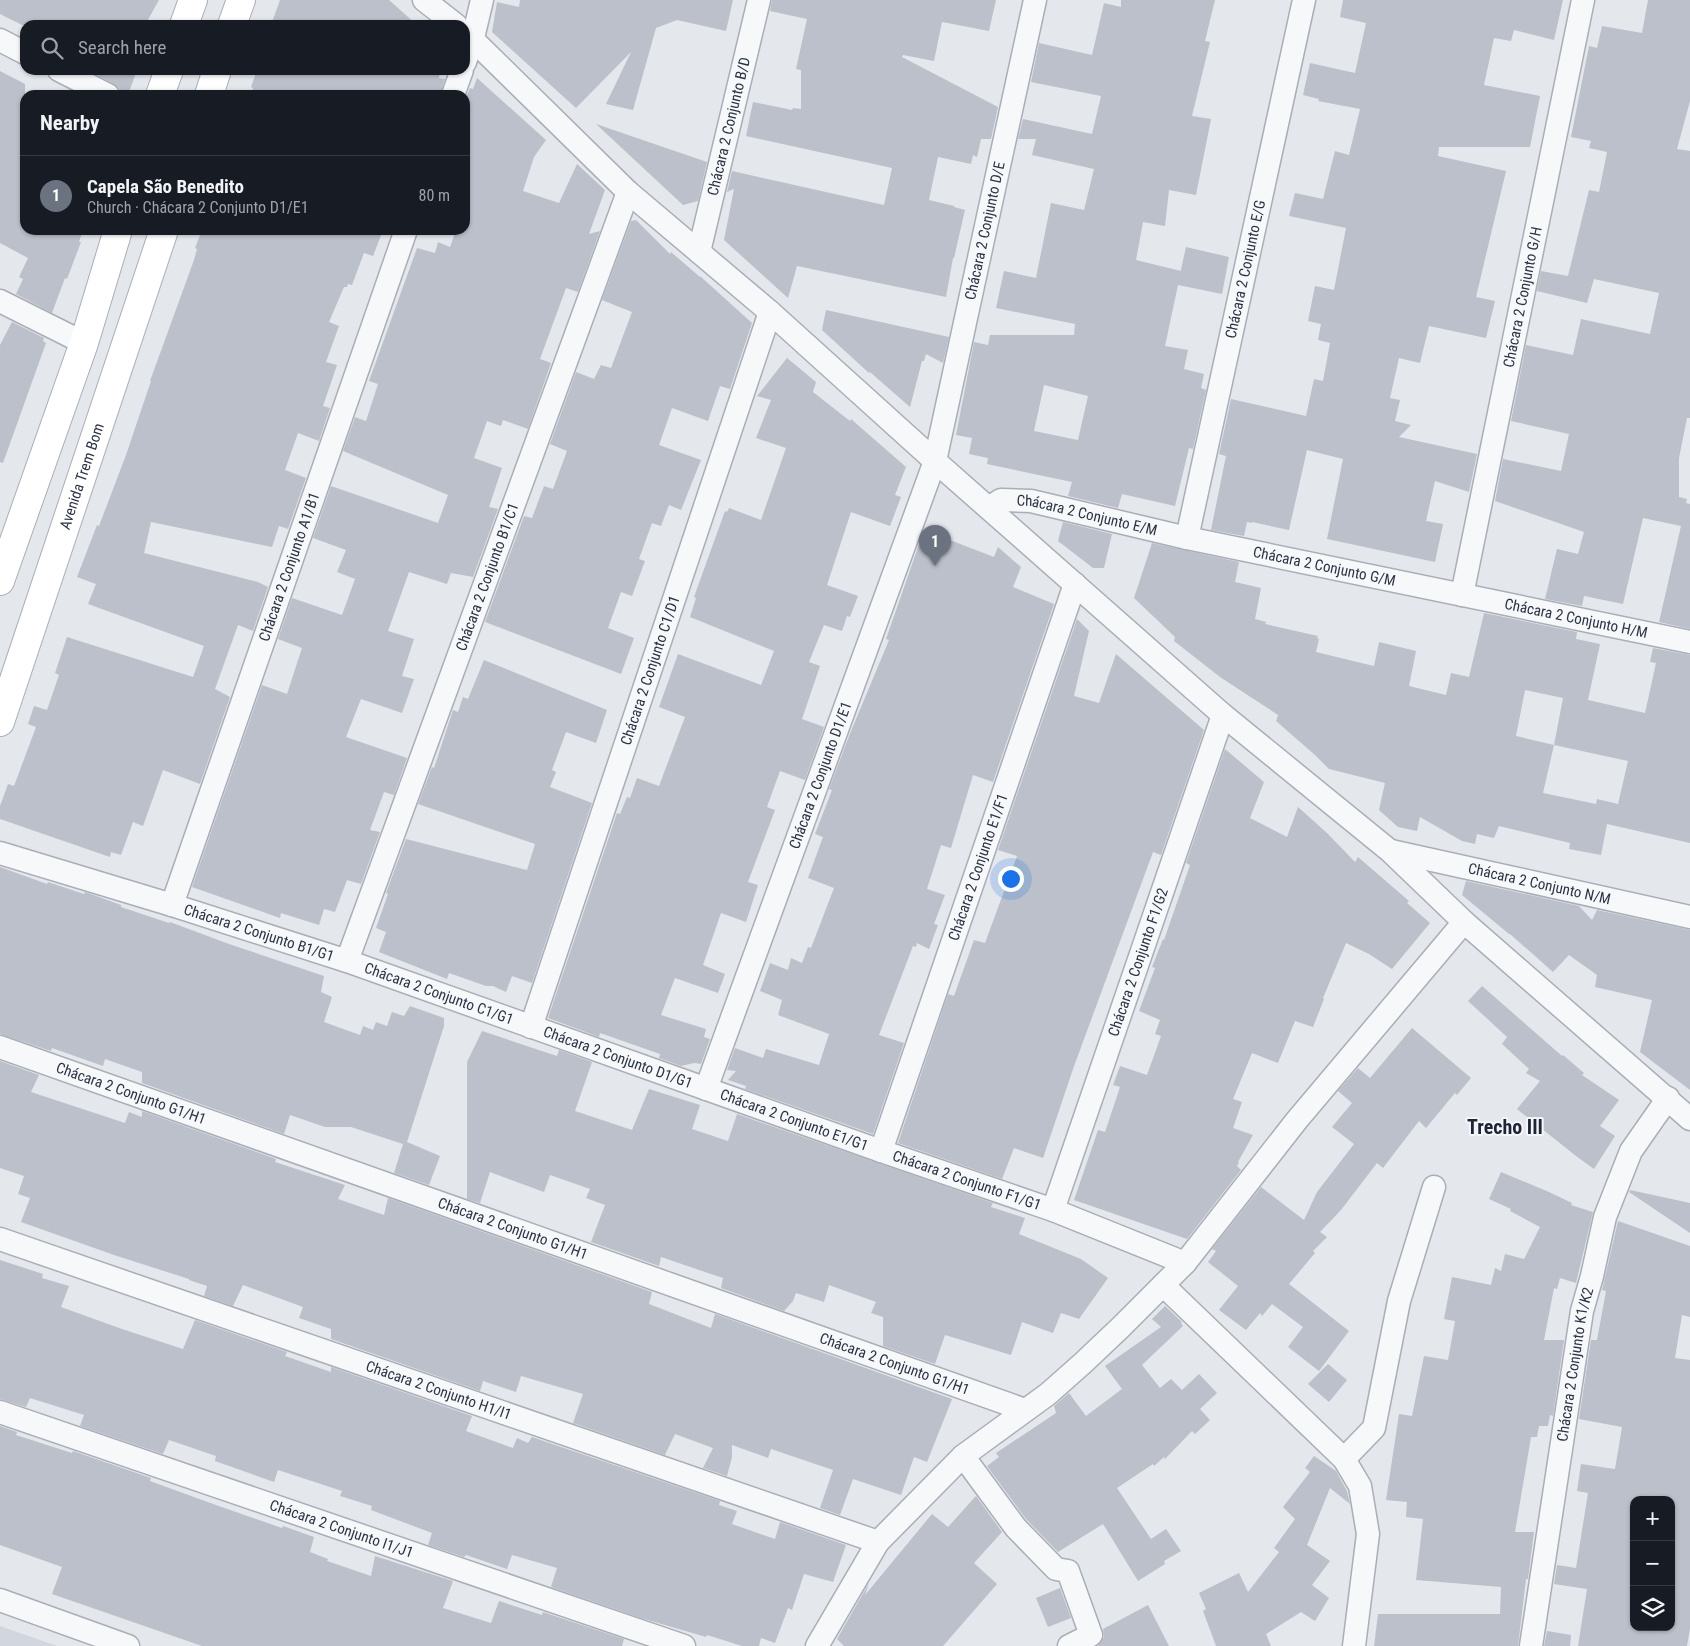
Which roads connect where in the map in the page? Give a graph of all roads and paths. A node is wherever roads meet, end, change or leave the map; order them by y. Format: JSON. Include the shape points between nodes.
{"nodes":[{"id":1,"x":193,"y":0,"type":"edge"},
{"id":2,"x":241,"y":0,"type":"edge"},
{"id":3,"x":424,"y":0,"type":"edge"},
{"id":4,"x":482,"y":0,"type":"edge"},
{"id":5,"x":758,"y":0,"type":"edge"},
{"id":6,"x":1035,"y":0,"type":"edge"},
{"id":7,"x":1304,"y":0,"type":"edge"},
{"id":8,"x":1583,"y":0,"type":"edge"},
{"id":9,"x":186,"y":20,"type":"edge"},
{"id":10,"x":234,"y":20,"type":"edge"},
{"id":11,"x":450,"y":20,"type":"edge"},
{"id":12,"x":470,"y":23,"type":"edge"},
{"id":13,"x":470,"y":37,"type":"edge"},
{"id":14,"x":0,"y":40,"type":"edge"},
{"id":15,"x":20,"y":50,"type":"edge"},
{"id":16,"x":69,"y":75,"type":"edge"},
{"id":17,"x":167,"y":75,"type":"edge"},
{"id":18,"x":215,"y":75,"type":"edge"},
{"id":19,"x":460,"y":75,"type":"edge"},
{"id":20,"x":98,"y":90,"type":"edge"},
{"id":21,"x":162,"y":90,"type":"edge"},
{"id":22,"x":211,"y":90,"type":"edge"},
{"id":23,"x":456,"y":90,"type":"edge"},
{"id":24,"x":628,"y":192,"type":"junction"},
{"id":25,"x":117,"y":235,"type":"edge"},
{"id":26,"x":162,"y":235,"type":"edge"},
{"id":27,"x":404,"y":235,"type":"edge"},
{"id":28,"x":699,"y":252,"type":"junction"},
{"id":29,"x":0,"y":301,"type":"edge"},
{"id":30,"x":770,"y":312,"type":"junction"},
{"id":31,"x":84,"y":344,"type":"junction"},
{"id":32,"x":935,"y":461,"type":"junction"},
{"id":33,"x":989,"y":508,"type":"junction"},
{"id":34,"x":1187,"y":538,"type":"junction"},
{"id":35,"x":0,"y":581,"type":"edge"},
{"id":36,"x":1075,"y":584,"type":"junction"},
{"id":37,"x":1462,"y":594,"type":"junction"},
{"id":38,"x":1690,"y":642,"type":"edge"},
{"id":39,"x":1223,"y":715,"type":"junction"},
{"id":40,"x":0,"y":722,"type":"edge"},
{"id":41,"x":1390,"y":851,"type":"junction"},
{"id":42,"x":0,"y":853,"type":"edge"},
{"id":43,"x":172,"y":905,"type":"junction"},
{"id":44,"x":1690,"y":917,"type":"edge"},
{"id":45,"x":1464,"y":922,"type":"junction"},
{"id":46,"x":348,"y":961,"type":"junction"},
{"id":47,"x":531,"y":1027,"type":"junction"},
{"id":48,"x":0,"y":1047,"type":"edge"},
{"id":49,"x":706,"y":1089,"type":"junction"},
{"id":50,"x":1668,"y":1098,"type":"junction"},
{"id":51,"x":1690,"y":1119,"type":"edge"},
{"id":52,"x":881,"y":1151,"type":"junction"},
{"id":53,"x":1434,"y":1188,"type":"dead end"},
{"id":54,"x":1053,"y":1210,"type":"junction"},
{"id":55,"x":0,"y":1238,"type":"edge"},
{"id":56,"x":1185,"y":1263,"type":"junction"},
{"id":57,"x":1162,"y":1286,"type":"junction"},
{"id":58,"x":1025,"y":1410,"type":"junction"},
{"id":59,"x":0,"y":1412,"type":"edge"},
{"id":60,"x":963,"y":1456,"type":"junction"},
{"id":61,"x":1344,"y":1459,"type":"junction"},
{"id":62,"x":878,"y":1542,"type":"junction"},
{"id":63,"x":0,"y":1600,"type":"edge"},
{"id":64,"x":128,"y":1646,"type":"edge"},
{"id":65,"x":684,"y":1646,"type":"edge"},
{"id":66,"x":817,"y":1646,"type":"edge"},
{"id":67,"x":1069,"y":1646,"type":"edge"},
{"id":68,"x":1354,"y":1646,"type":"edge"},
{"id":69,"x":1531,"y":1646,"type":"edge"}],
"edges":[{"from":1,"to":9,"type":"street"},
{"from":2,"to":10,"type":"street"},
{"from":3,"to":11,"type":"street"},
{"from":4,"to":12,"type":"street"},
{"from":5,"to":28,"type":"street","name":"Chácara 2 Conjunto B/D"},
{"from":6,"to":32,"type":"street","name":"Chácara 2 Conjunto D/E"},
{"from":7,"to":34,"type":"street","name":"Chácara 2 Conjunto E/G"},
{"from":8,"to":37,"type":"street","name":"Chácara 2 Conjunto G/H"},
{"from":13,"to":24,"type":"street"},
{"from":14,"to":15,"type":"street"},
{"from":16,"to":20,"type":"street"},
{"from":17,"to":21,"type":"street"},
{"from":18,"to":22,"type":"street"},
{"from":19,"to":23,"type":"street"},
{"from":24,"to":28,"type":"street"},
{"from":24,"to":46,"type":"street","name":"Chácara 2 Conjunto B1/C1"},
{"from":25,"to":31,"type":"street"},
{"from":26,"to":40,"type":"street","name":"Avenida Trem Bom"},
{"from":27,"to":43,"type":"street","name":"Chácara 2 Conjunto A1/B1"},
{"from":28,"to":30,"type":"street"},
{"from":29,"to":31,"type":"street"},
{"from":30,"to":32,"type":"street"},
{"from":30,"to":47,"type":"street","name":"Chácara 2 Conjunto C1/D1"},
{"from":31,"to":35,"type":"street"},
{"from":32,"to":33,"type":"street"},
{"from":32,"to":49,"type":"street","name":"Chácara 2 Conjunto D1/E1"},
{"from":33,"to":34,"type":"street","name":"Chácara 2 Conjunto E/M","via":[[1001,500],[1031,501]]},
{"from":33,"to":36,"type":"street"},
{"from":34,"to":37,"type":"street","name":"Chácara 2 Conjunto G/M"},
{"from":36,"to":39,"type":"street"},
{"from":36,"to":52,"type":"street","name":"Chácara 2 Conjunto E1/F1"},
{"from":37,"to":38,"type":"street","name":"Chácara 2 Conjunto H/M"},
{"from":39,"to":41,"type":"street"},
{"from":39,"to":54,"type":"street","name":"Chácara 2 Conjunto F1/G2"},
{"from":41,"to":44,"type":"street","name":"Chácara 2 Conjunto N/M"},
{"from":41,"to":45,"type":"street"},
{"from":42,"to":43,"type":"street","name":"Chácara 2 Conjunto B1/G1"},
{"from":43,"to":46,"type":"street","name":"Chácara 2 Conjunto B1/G1"},
{"from":45,"to":50,"type":"street"},
{"from":45,"to":56,"type":"street","via":[[1297,1120]]},
{"from":46,"to":47,"type":"street","name":"Chácara 2 Conjunto C1/G1"},
{"from":47,"to":49,"type":"street","name":"Chácara 2 Conjunto D1/G1"},
{"from":48,"to":58,"type":"street","name":"Chácara 2 Conjunto G1/H1"},
{"from":49,"to":52,"type":"street","name":"Chácara 2 Conjunto E1/G1"},
{"from":50,"to":51,"type":"street"},
{"from":50,"to":69,"type":"street","name":"Chácara 2 Conjunto K1/K2","via":[[1632,1151],[1605,1217],[1582,1311]]},
{"from":52,"to":54,"type":"street","name":"Chácara 2 Conjunto F1/G1"},
{"from":53,"to":61,"type":"street","via":[[1400,1301],[1374,1428]]},
{"from":54,"to":56,"type":"street","name":"Chácara 2 Conjunto F1/G1"},
{"from":55,"to":62,"type":"street","name":"Chácara 2 Conjunto H1/I1"},
{"from":56,"to":57,"type":"street"},
{"from":57,"to":58,"type":"street","via":[[1083,1363]]},
{"from":57,"to":61,"type":"street"},
{"from":58,"to":60,"type":"street"},
{"from":59,"to":65,"type":"street","name":"Chácara 2 Conjunto I1/J1"},
{"from":60,"to":62,"type":"street"},
{"from":60,"to":67,"type":"street","via":[[1016,1528],[1056,1569],[1068,1571],[1091,1634]]},
{"from":61,"to":68,"type":"street","via":[[1360,1486],[1368,1534]]},
{"from":62,"to":66,"type":"street"},
{"from":63,"to":64,"type":"street"}]}
